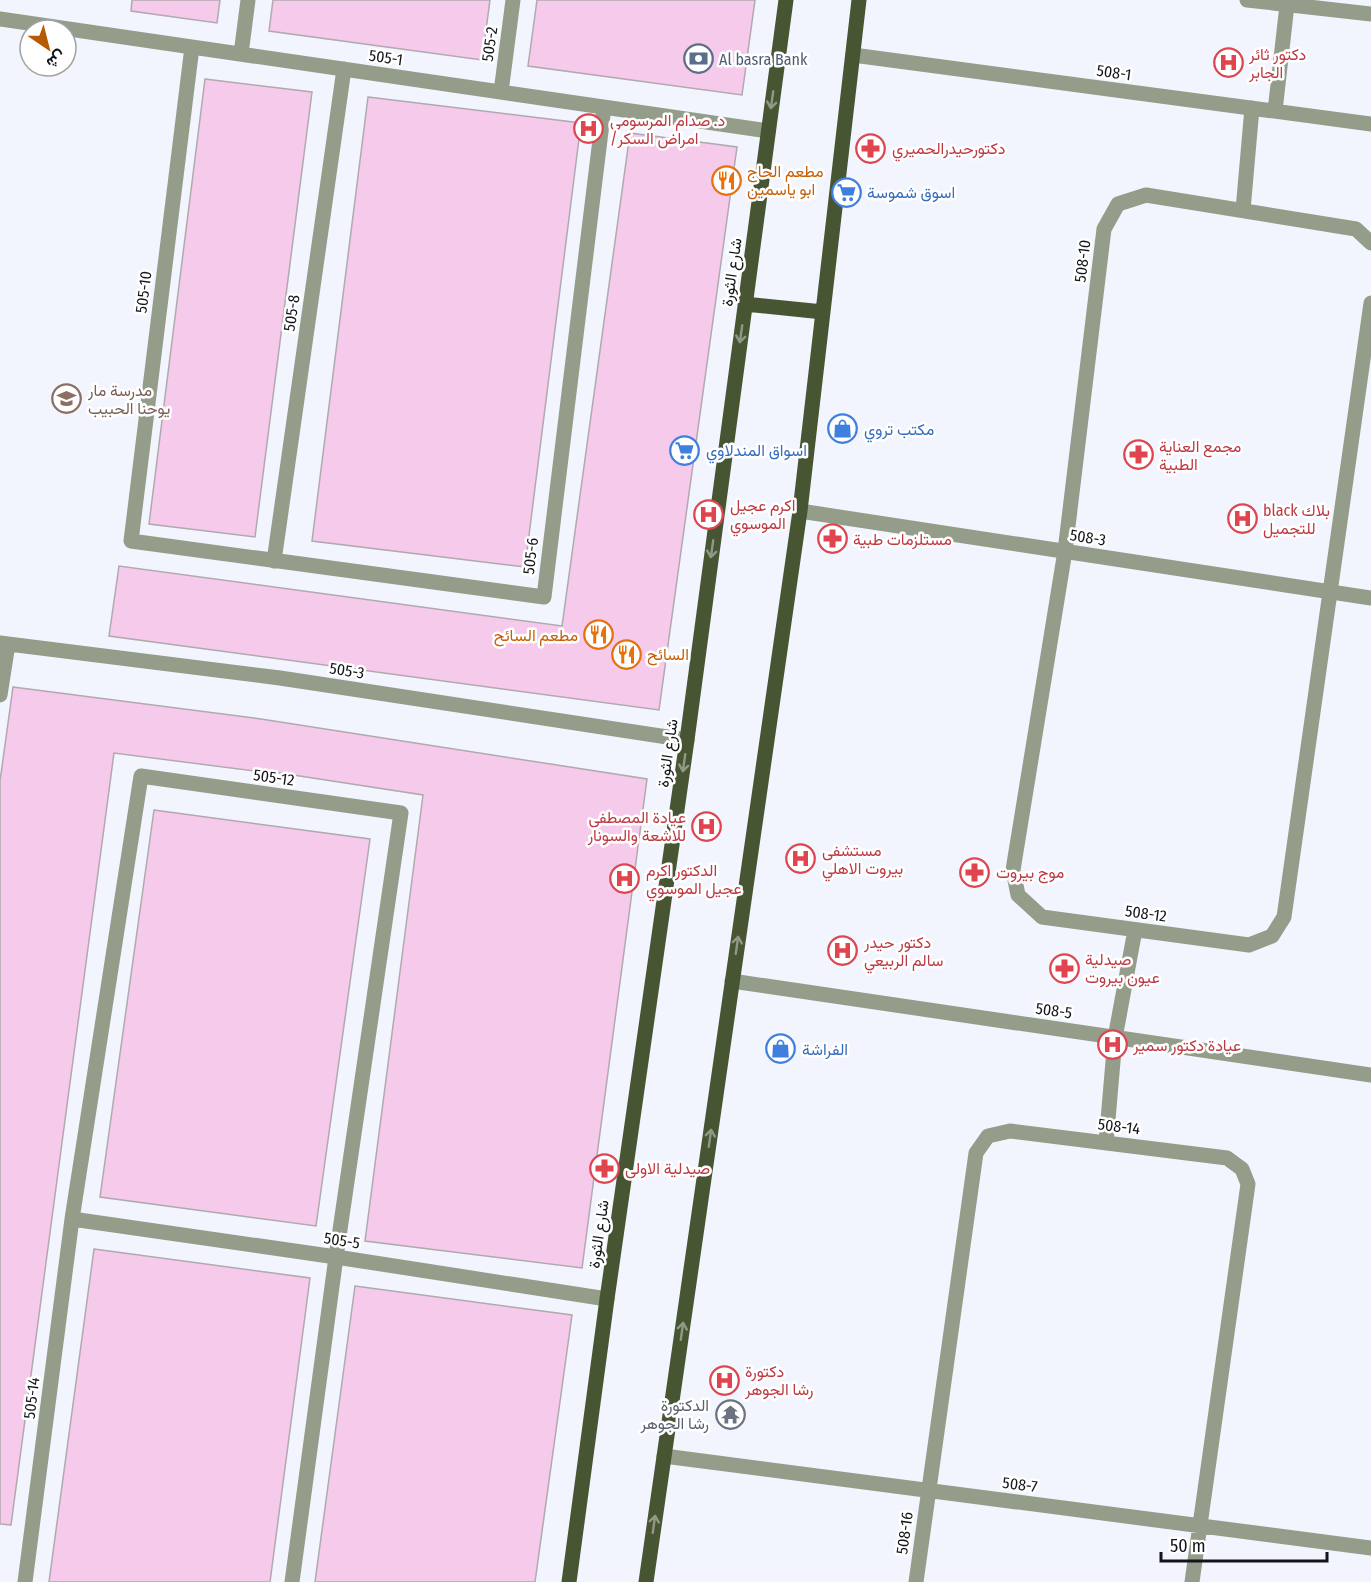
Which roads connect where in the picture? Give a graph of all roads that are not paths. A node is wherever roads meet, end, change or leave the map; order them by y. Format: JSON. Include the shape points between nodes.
{"nodes":[{"id":1,"x":248,"y":0,"type":"edge"},
{"id":2,"x":513,"y":0,"type":"edge"},
{"id":3,"x":786,"y":0,"type":"edge"},
{"id":4,"x":859,"y":0,"type":"edge"},
{"id":5,"x":1247,"y":0,"type":"edge"},
{"id":6,"x":1287,"y":5,"type":"junction"},
{"id":7,"x":1371,"y":14,"type":"edge"},
{"id":8,"x":0,"y":19,"type":"edge"},
{"id":9,"x":192,"y":47,"type":"junction"},
{"id":10,"x":241,"y":54,"type":"junction"},
{"id":11,"x":852,"y":55,"type":"junction"},
{"id":12,"x":344,"y":69,"type":"junction"},
{"id":13,"x":501,"y":92,"type":"junction"},
{"id":14,"x":604,"y":107,"type":"junction"},
{"id":15,"x":1252,"y":108,"type":"junction"},
{"id":16,"x":1275,"y":111,"type":"junction"},
{"id":17,"x":1371,"y":124,"type":"edge"},
{"id":18,"x":768,"y":131,"type":"junction"},
{"id":19,"x":1244,"y":210,"type":"junction"},
{"id":20,"x":1371,"y":243,"type":"edge"},
{"id":21,"x":1371,"y":303,"type":"edge"},
{"id":22,"x":745,"y":304,"type":"junction"},
{"id":23,"x":823,"y":312,"type":"junction"},
{"id":24,"x":800,"y":511,"type":"junction"},
{"id":25,"x":130,"y":542,"type":"joint"},
{"id":26,"x":1065,"y":551,"type":"junction"},
{"id":27,"x":274,"y":561,"type":"junction"},
{"id":28,"x":1331,"y":592,"type":"junction"},
{"id":29,"x":1371,"y":598,"type":"edge"},
{"id":30,"x":4,"y":643,"type":"edge"},
{"id":31,"x":0,"y":695,"type":"edge"},
{"id":32,"x":687,"y":740,"type":"junction"},
{"id":33,"x":1135,"y":930,"type":"junction"},
{"id":34,"x":732,"y":981,"type":"junction"},
{"id":35,"x":1115,"y":1038,"type":"junction"},
{"id":36,"x":1371,"y":1075,"type":"edge"},
{"id":37,"x":1106,"y":1143,"type":"junction"},
{"id":38,"x":72,"y":1219,"type":"junction"},
{"id":39,"x":336,"y":1257,"type":"junction"},
{"id":40,"x":607,"y":1299,"type":"junction"},
{"id":41,"x":664,"y":1456,"type":"junction"},
{"id":42,"x":929,"y":1490,"type":"junction"},
{"id":43,"x":1200,"y":1526,"type":"junction"},
{"id":44,"x":1371,"y":1548,"type":"edge"},
{"id":45,"x":25,"y":1582,"type":"edge"},
{"id":46,"x":292,"y":1582,"type":"edge"},
{"id":47,"x":569,"y":1582,"type":"edge"},
{"id":48,"x":646,"y":1582,"type":"edge"},
{"id":49,"x":916,"y":1582,"type":"edge"},
{"id":50,"x":1192,"y":1582,"type":"edge"}],
"edges":[{"from":1,"to":10,"type":"street"},
{"from":2,"to":13,"type":"street","name":"505-2"},
{"from":3,"to":18,"type":"main road","name":"شارع الثورة","one_way":true},
{"from":4,"to":11,"type":"main road"},
{"from":5,"to":6,"type":"street"},
{"from":6,"to":7,"type":"street"},
{"from":6,"to":16,"type":"street"},
{"from":8,"to":9,"type":"street","name":"505-1"},
{"from":9,"to":10,"type":"street","name":"505-1"},
{"from":9,"to":25,"type":"street","name":"505-10"},
{"from":10,"to":12,"type":"street","name":"505-1"},
{"from":11,"to":15,"type":"street","name":"508-1"},
{"from":11,"to":23,"type":"main road"},
{"from":12,"to":13,"type":"street","name":"505-1"},
{"from":12,"to":27,"type":"street","name":"505-8"},
{"from":13,"to":14,"type":"street","name":"505-1"},
{"from":14,"to":18,"type":"street","name":"505-1"},
{"from":14,"to":27,"type":"street","name":"505-6","via":[[544,597]]},
{"from":15,"to":16,"type":"street","name":"508-1"},
{"from":15,"to":19,"type":"street"},
{"from":16,"to":17,"type":"street","name":"508-1"},
{"from":18,"to":22,"type":"main road","name":"شارع الثورة"},
{"from":19,"to":20,"type":"street","name":"508-10","via":[[1356,229]]},
{"from":19,"to":26,"type":"street","name":"508-10","via":[[1146,195],[1118,204],[1104,229]]},
{"from":21,"to":28,"type":"street"},
{"from":22,"to":23,"type":"main road"},
{"from":22,"to":32,"type":"main road","name":"شارع الثورة","one_way":true},
{"from":23,"to":24,"type":"main road"},
{"from":24,"to":26,"type":"street","name":"508-3"},
{"from":34,"to":24,"type":"main road","one_way":true},
{"from":25,"to":27,"type":"street","name":"505-6"},
{"from":26,"to":28,"type":"street","name":"508-3"},
{"from":26,"to":33,"type":"street","name":"508-12","via":[[1013,870],[1018,895],[1042,916]]},
{"from":28,"to":29,"type":"street","name":"508-3"},
{"from":28,"to":33,"type":"street","name":"508-12","via":[[1284,917],[1272,936],[1249,945]]},
{"from":30,"to":31,"type":"street"},
{"from":30,"to":32,"type":"street","name":"505-3","via":[[280,678]]},
{"from":32,"to":40,"type":"main road","name":"شارع الثورة","one_way":true},
{"from":33,"to":35,"type":"street"},
{"from":34,"to":35,"type":"street","name":"508-5"},
{"from":41,"to":34,"type":"main road","one_way":true},
{"from":35,"to":36,"type":"street","name":"508-5"},
{"from":35,"to":37,"type":"street"},
{"from":37,"to":42,"type":"street","name":"508-14","via":[[1010,1131],[988,1136],[976,1153]]},
{"from":37,"to":43,"type":"street","name":"508-14","via":[[1227,1158],[1242,1170],[1248,1184]]},
{"from":38,"to":39,"type":"street","name":"505-5"},
{"from":38,"to":39,"type":"street","name":"505-12","via":[[141,776],[401,813]]},
{"from":38,"to":45,"type":"street","name":"505-14"},
{"from":39,"to":40,"type":"street","name":"505-5"},
{"from":39,"to":46,"type":"street"},
{"from":40,"to":47,"type":"main road","name":"شارع الثورة"},
{"from":41,"to":42,"type":"street","name":"508-7"},
{"from":48,"to":41,"type":"main road","one_way":true},
{"from":42,"to":43,"type":"street","name":"508-7"},
{"from":42,"to":49,"type":"street","name":"508-16"},
{"from":43,"to":44,"type":"street","name":"508-7"},
{"from":43,"to":50,"type":"street"}]}
